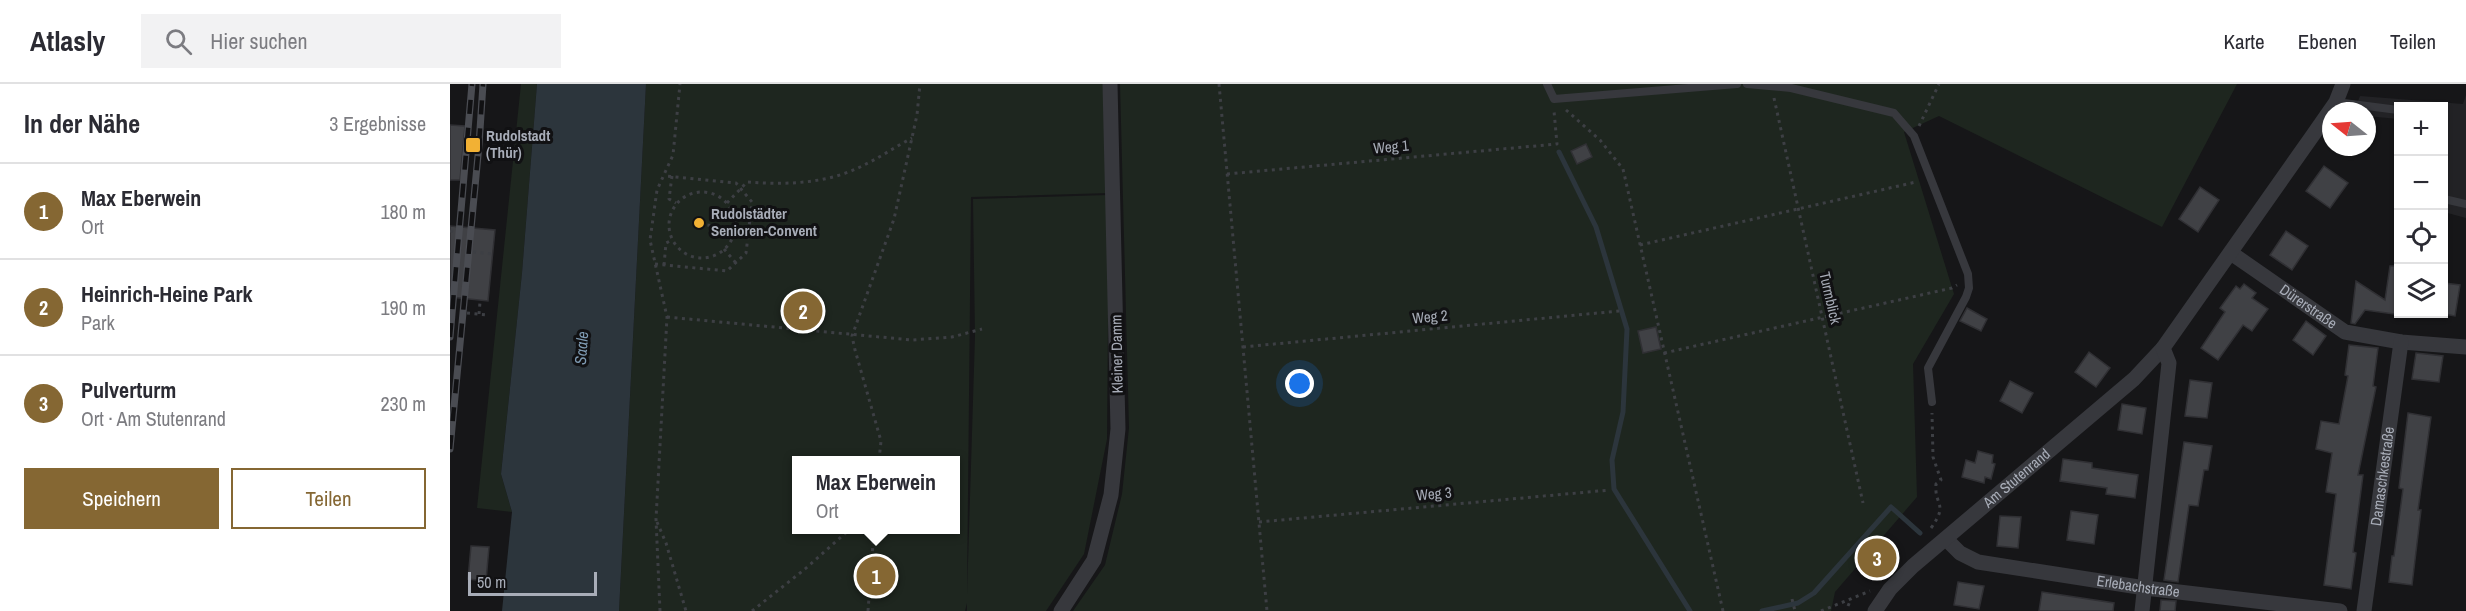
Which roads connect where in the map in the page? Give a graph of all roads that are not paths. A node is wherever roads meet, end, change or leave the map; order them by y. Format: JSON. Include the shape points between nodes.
{"nodes":[{"id":1,"x":1110,"y":84,"type":"edge"},
{"id":2,"x":1547,"y":84,"type":"edge"},
{"id":3,"x":1737,"y":84,"type":"edge"},
{"id":4,"x":1747,"y":84,"type":"edge"},
{"id":5,"x":2343,"y":84,"type":"edge"},
{"id":6,"x":2336,"y":102,"type":"edge"},
{"id":7,"x":2376,"y":107,"type":"edge"},
{"id":8,"x":2394,"y":109,"type":"edge"},
{"id":9,"x":2322,"y":122,"type":"edge"},
{"id":10,"x":2448,"y":200,"type":"edge"},
{"id":11,"x":2466,"y":204,"type":"edge"},
{"id":12,"x":2231,"y":253,"type":"junction"},
{"id":13,"x":2401,"y":342,"type":"junction"},
{"id":14,"x":2466,"y":347,"type":"edge"},
{"id":15,"x":2163,"y":348,"type":"junction"},
{"id":16,"x":1932,"y":402,"type":"road end"},
{"id":17,"x":1946,"y":539,"type":"junction"},
{"id":18,"x":2145,"y":588,"type":"junction"},
{"id":19,"x":1061,"y":611,"type":"edge"},
{"id":20,"x":1875,"y":611,"type":"edge"},
{"id":21,"x":2142,"y":611,"type":"edge"},
{"id":22,"x":2340,"y":611,"type":"edge"},
{"id":23,"x":2364,"y":611,"type":"edge"}],
"edges":[{"from":1,"to":19,"type":"street","name":"Kleiner Damm","via":[[1118,429],[1111,495],[1094,560]]},
{"from":2,"to":3,"type":"lane","via":[[1554,99]]},
{"from":4,"to":16,"type":"lane","via":[[1791,88],[1894,113],[1914,136],[1968,274],[1969,288],[1928,368]]},
{"from":5,"to":6,"type":"street","name":"Am Stutenrand"},
{"from":7,"to":8,"type":"lane"},
{"from":9,"to":12,"type":"street","name":"Am Stutenrand"},
{"from":10,"to":11,"type":"lane"},
{"from":12,"to":13,"type":"street","name":"Dürerstraße","via":[[2345,333]]},
{"from":12,"to":15,"type":"street","name":"Am Stutenrand"},
{"from":13,"to":14,"type":"street","name":"Dürerstraße"},
{"from":13,"to":23,"type":"street","name":"Damaschkestraße"},
{"from":15,"to":17,"type":"street","name":"Am Stutenrand","via":[[2134,379]]},
{"from":15,"to":18,"type":"street","via":[[2169,363]]},
{"from":17,"to":18,"type":"street","name":"Erlebachstraße","via":[[1960,554],[1978,562]]},
{"from":17,"to":20,"type":"street","name":"Am Stutenrand","via":[[1890,589]]},
{"from":18,"to":21,"type":"street"},
{"from":18,"to":22,"type":"street","name":"Erlebachstraße"}]}
